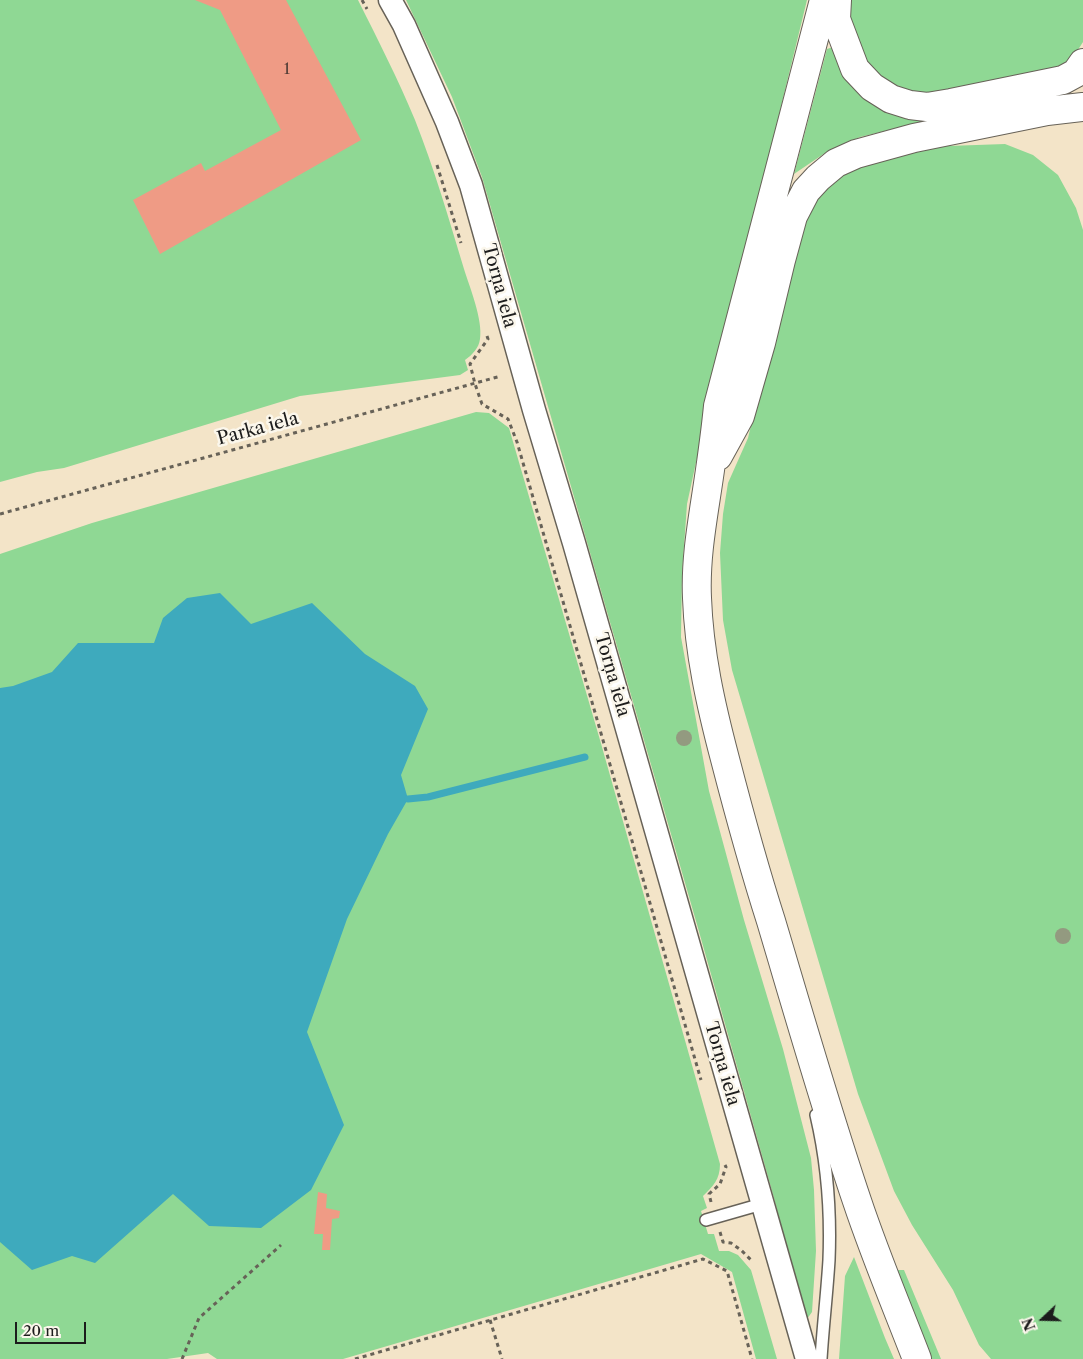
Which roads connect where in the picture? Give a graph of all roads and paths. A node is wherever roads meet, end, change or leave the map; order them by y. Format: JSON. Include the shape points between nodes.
{"nodes":[{"id":1,"x":362,"y":0,"type":"edge"},
{"id":2,"x":390,"y":0,"type":"edge"},
{"id":3,"x":824,"y":0,"type":"edge"},
{"id":4,"x":837,"y":0,"type":"edge"},
{"id":5,"x":370,"y":14,"type":"dead end"},
{"id":6,"x":1076,"y":84,"type":"edge"},
{"id":7,"x":435,"y":160,"type":"dead end"},
{"id":8,"x":461,"y":244,"type":"dead end"},
{"id":9,"x":485,"y":329,"type":"dead end"},
{"id":10,"x":523,"y":370,"type":"junction"},
{"id":11,"x":475,"y":384,"type":"junction"},
{"id":12,"x":710,"y":470,"type":"junction"},
{"id":13,"x":0,"y":514,"type":"edge"},
{"id":14,"x":761,"y":890,"type":"junction"},
{"id":15,"x":701,"y":1081,"type":"dead end"},
{"id":16,"x":809,"y":1088,"type":"dead end"},
{"id":17,"x":814,"y":1106,"type":"dead end"},
{"id":18,"x":723,"y":1158,"type":"dead end"},
{"id":19,"x":762,"y":1204,"type":"junction"},
{"id":20,"x":711,"y":1219,"type":"junction"},
{"id":21,"x":281,"y":1245,"type":"dead end"},
{"id":22,"x":756,"y":1270,"type":"dead end"},
{"id":23,"x":490,"y":1320,"type":"junction"},
{"id":24,"x":182,"y":1359,"type":"edge"},
{"id":25,"x":355,"y":1359,"type":"edge"},
{"id":26,"x":502,"y":1359,"type":"edge"},
{"id":27,"x":752,"y":1359,"type":"edge"},
{"id":28,"x":807,"y":1359,"type":"edge"},
{"id":29,"x":820,"y":1359,"type":"edge"},
{"id":30,"x":917,"y":1359,"type":"edge"}],
"edges":[{"from":1,"to":5,"type":"path"},
{"from":2,"to":10,"type":"street","name":"Torņa iela","via":[[447,122],[471,185]]},
{"from":3,"to":12,"type":"main road","via":[[718,406]]},
{"from":4,"to":6,"type":"main road","via":[[836,19],[855,69],[872,87],[891,99],[927,106]]},
{"from":6,"to":12,"type":"main road","via":[[1047,111],[914,138],[856,154],[818,178],[806,191],[793,216],[762,343],[740,416]]},
{"from":7,"to":8,"type":"path"},
{"from":9,"to":11,"type":"path","via":[[488,339],[470,364]]},
{"from":10,"to":11,"type":"path","name":"Parka iela"},
{"from":10,"to":19,"type":"street","name":"Torņa iela"},
{"from":11,"to":13,"type":"path","name":"Parka iela"},
{"from":11,"to":15,"type":"path","via":[[482,404],[508,419],[517,442]]},
{"from":12,"to":14,"type":"main road","via":[[696,568],[702,654],[712,710]]},
{"from":14,"to":16,"type":"lane","via":[[774,963]]},
{"from":14,"to":30,"type":"main road","via":[[857,1202]]},
{"from":17,"to":29,"type":"lane","via":[[829,1202],[829,1260]]},
{"from":18,"to":20,"type":"path","via":[[726,1167],[720,1184],[709,1194]]},
{"from":19,"to":20,"type":"lane"},
{"from":19,"to":28,"type":"street","name":"Torņa iela"},
{"from":20,"to":22,"type":"path","via":[[723,1242],[741,1250],[753,1261]]},
{"from":21,"to":24,"type":"path","via":[[199,1318]]},
{"from":23,"to":25,"type":"path"},
{"from":23,"to":26,"type":"path"},
{"from":23,"to":27,"type":"path","via":[[703,1259],[727,1272]]}]}
